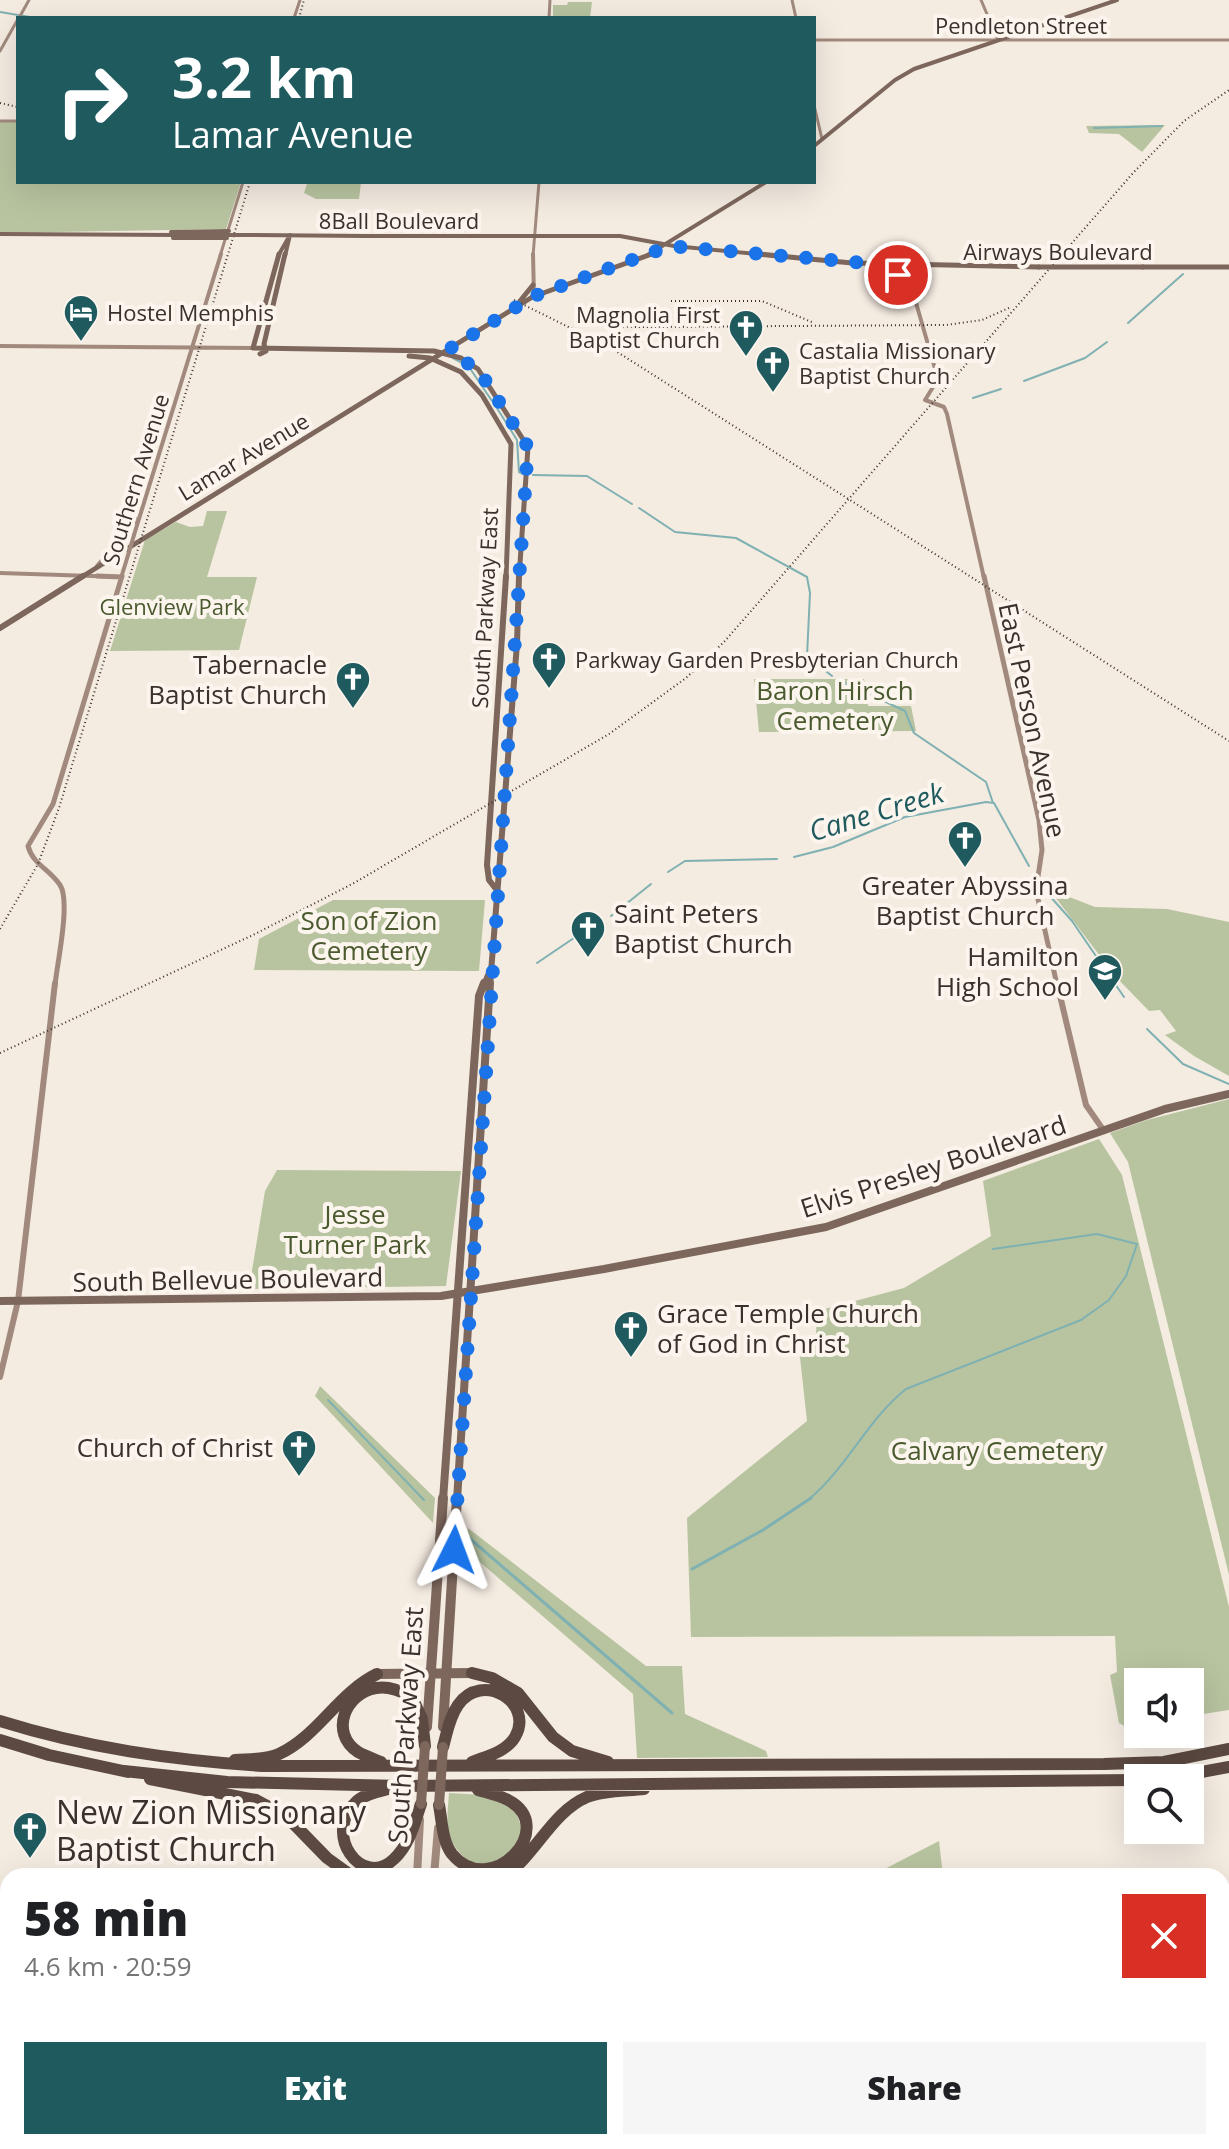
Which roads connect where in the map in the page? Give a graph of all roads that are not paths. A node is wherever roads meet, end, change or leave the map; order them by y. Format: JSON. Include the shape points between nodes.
{"nodes":[{"id":1,"x":981,"y":0,"type":"edge"},
{"id":2,"x":1117,"y":0,"type":"edge"},
{"id":3,"x":16,"y":23,"type":"edge"},
{"id":4,"x":995,"y":34,"type":"junction"},
{"id":5,"x":816,"y":40,"type":"edge"},
{"id":6,"x":977,"y":40,"type":"joint"},
{"id":7,"x":998,"y":40,"type":"junction"},
{"id":8,"x":1229,"y":40,"type":"edge"},
{"id":9,"x":983,"y":43,"type":"junction"},
{"id":10,"x":0,"y":51,"type":"edge"},
{"id":11,"x":816,"y":114,"type":"edge"},
{"id":12,"x":822,"y":139,"type":"junction"},
{"id":13,"x":816,"y":144,"type":"edge"},
{"id":14,"x":242,"y":184,"type":"edge"},
{"id":15,"x":539,"y":184,"type":"edge"},
{"id":16,"x":763,"y":184,"type":"edge"},
{"id":17,"x":228,"y":234,"type":"junction"},
{"id":18,"x":263,"y":234,"type":"junction"},
{"id":19,"x":109,"y":235,"type":"junction"},
{"id":20,"x":290,"y":235,"type":"junction"},
{"id":21,"x":0,"y":236,"type":"edge"},
{"id":22,"x":533,"y":236,"type":"junction"},
{"id":23,"x":670,"y":244,"type":"junction"},
{"id":24,"x":282,"y":246,"type":"junction"},
{"id":25,"x":679,"y":247,"type":"junction"},
{"id":26,"x":659,"y":250,"type":"junction"},
{"id":27,"x":888,"y":265,"type":"junction"},
{"id":28,"x":1229,"y":267,"type":"edge"},
{"id":29,"x":272,"y":278,"type":"junction"},
{"id":30,"x":281,"y":278,"type":"junction"},
{"id":31,"x":533,"y":285,"type":"junction"},
{"id":32,"x":534,"y":296,"type":"junction"},
{"id":33,"x":520,"y":301,"type":"junction"},
{"id":34,"x":505,"y":314,"type":"junction"},
{"id":35,"x":0,"y":346,"type":"edge"},
{"id":36,"x":193,"y":347,"type":"junction"},
{"id":37,"x":253,"y":348,"type":"junction"},
{"id":38,"x":265,"y":349,"type":"junction"},
{"id":39,"x":450,"y":353,"type":"junction"},
{"id":40,"x":260,"y":354,"type":"junction"},
{"id":41,"x":436,"y":358,"type":"junction"},
{"id":42,"x":444,"y":360,"type":"junction"},
{"id":43,"x":944,"y":407,"type":"joint"},
{"id":44,"x":140,"y":516,"type":"junction"},
{"id":45,"x":105,"y":561,"type":"junction"},
{"id":46,"x":97,"y":566,"type":"junction"},
{"id":47,"x":124,"y":568,"type":"junction"},
{"id":48,"x":0,"y":573,"type":"edge"},
{"id":49,"x":84,"y":575,"type":"junction"},
{"id":50,"x":104,"y":576,"type":"junction"},
{"id":51,"x":122,"y":577,"type":"junction"},
{"id":52,"x":0,"y":628,"type":"edge"},
{"id":53,"x":496,"y":889,"type":"junction"},
{"id":54,"x":494,"y":958,"type":"junction"},
{"id":55,"x":1229,"y":1094,"type":"edge"},
{"id":56,"x":1104,"y":1131,"type":"junction"},
{"id":57,"x":470,"y":1291,"type":"junction"},
{"id":58,"x":456,"y":1294,"type":"junction"},
{"id":59,"x":0,"y":1301,"type":"edge"},
{"id":60,"x":18,"y":1301,"type":"junction"},
{"id":61,"x":0,"y":1377,"type":"edge"},
{"id":62,"x":431,"y":1672,"type":"junction"},
{"id":63,"x":446,"y":1672,"type":"junction"},
{"id":64,"x":472,"y":1673,"type":"joint"},
{"id":65,"x":377,"y":1674,"type":"joint"},
{"id":66,"x":0,"y":1721,"type":"edge"},
{"id":67,"x":0,"y":1740,"type":"edge"},
{"id":68,"x":425,"y":1746,"type":"junction"},
{"id":69,"x":443,"y":1747,"type":"junction"},
{"id":70,"x":1229,"y":1749,"type":"edge"},
{"id":71,"x":216,"y":1763,"type":"junction"},
{"id":72,"x":392,"y":1765,"type":"junction"},
{"id":73,"x":456,"y":1766,"type":"junction"},
{"id":74,"x":623,"y":1766,"type":"junction"},
{"id":75,"x":1229,"y":1767,"type":"edge"},
{"id":76,"x":124,"y":1771,"type":"junction"},
{"id":77,"x":1204,"y":1772,"type":"edge"},
{"id":78,"x":1124,"y":1780,"type":"edge"},
{"id":79,"x":672,"y":1785,"type":"junction"},
{"id":80,"x":402,"y":1786,"type":"junction"},
{"id":81,"x":455,"y":1786,"type":"junction"},
{"id":82,"x":421,"y":1804,"type":"junction"},
{"id":83,"x":439,"y":1805,"type":"junction"},
{"id":84,"x":341,"y":1868,"type":"edge"},
{"id":85,"x":417,"y":1868,"type":"edge"},
{"id":86,"x":435,"y":1868,"type":"edge"},
{"id":87,"x":485,"y":1868,"type":"edge"},
{"id":88,"x":494,"y":1868,"type":"edge"},
{"id":89,"x":516,"y":1868,"type":"edge"}],
"edges":[{"from":1,"to":4,"type":"main road"},
{"from":2,"to":7,"type":"main road"},
{"from":3,"to":10,"type":"main road"},
{"from":4,"to":7,"type":"main road"},
{"from":4,"to":9,"type":"main road"},
{"from":5,"to":6,"type":"main road","name":"Pendleton Street"},
{"from":6,"to":9,"type":"main road"},
{"from":7,"to":8,"type":"main road","name":"Pendleton Street"},
{"from":7,"to":9,"type":"main road"},
{"from":9,"to":12,"type":"main road","via":[[902,76]]},
{"from":11,"to":12,"type":"main road"},
{"from":12,"to":13,"type":"main road"},
{"from":14,"to":17,"type":"main road","name":"Southern Avenue"},
{"from":15,"to":22,"type":"main road"},
{"from":16,"to":23,"type":"main road","name":"Lamar Avenue"},
{"from":17,"to":19,"type":"main road"},
{"from":17,"to":36,"type":"main road","name":"Southern Avenue"},
{"from":18,"to":19,"type":"main road","name":"8Ball Boulevard","bridge":true},
{"from":18,"to":20,"type":"main road","name":"8Ball Boulevard"},
{"from":18,"to":24,"type":"main road"},
{"from":19,"to":21,"type":"main road"},
{"from":20,"to":22,"type":"main road","name":"8Ball Boulevard","bridge":true},
{"from":20,"to":24,"type":"main road"},
{"from":20,"to":30,"type":"main road"},
{"from":22,"to":23,"type":"main road","via":[[620,236]]},
{"from":22,"to":31,"type":"main road"},
{"from":23,"to":25,"type":"main road","name":"Airways Boulevard"},
{"from":23,"to":26,"type":"main road","name":"Lamar Avenue"},
{"from":24,"to":29,"type":"main road"},
{"from":25,"to":26,"type":"main road"},
{"from":25,"to":27,"type":"main road","name":"Airways Boulevard"},
{"from":26,"to":32,"type":"main road","name":"Lamar Avenue"},
{"from":27,"to":28,"type":"main road","name":"Airways Boulevard","bridge":true},
{"from":27,"to":43,"type":"main road","name":"Airways Boulevard","via":[[892,274],[908,275],[938,379],[925,400]]},
{"from":29,"to":30,"type":"main road"},
{"from":29,"to":37,"type":"main road"},
{"from":30,"to":38,"type":"main road"},
{"from":31,"to":32,"type":"main road"},
{"from":31,"to":33,"type":"main road"},
{"from":32,"to":33,"type":"main road","name":"Lamar Avenue"},
{"from":32,"to":34,"type":"main road","name":"Lamar Avenue"},
{"from":33,"to":34,"type":"main road","name":"Lamar Avenue"},
{"from":34,"to":39,"type":"main road","name":"Lamar Avenue"},
{"from":35,"to":36,"type":"main road"},
{"from":36,"to":37,"type":"main road"},
{"from":36,"to":44,"type":"main road","name":"Southern Avenue"},
{"from":37,"to":38,"type":"main road"},
{"from":37,"to":40,"type":"main road"},
{"from":38,"to":39,"type":"main road"},
{"from":38,"to":40,"type":"main road"},
{"from":39,"to":41,"type":"main road","name":"Lamar Avenue"},
{"from":39,"to":42,"type":"main road"},
{"from":39,"to":53,"type":"main road","name":"South Parkway East","via":[[478,369],[528,447]]},
{"from":40,"to":41,"type":"main road","name":"South Parkway East"},
{"from":41,"to":42,"type":"main road","name":"South Parkway East"},
{"from":41,"to":45,"type":"main road","name":"Lamar Avenue"},
{"from":42,"to":53,"type":"main road","name":"South Parkway East","via":[[467,375],[512,453],[487,865]]},
{"from":43,"to":56,"type":"main road","name":"East Person Avenue","via":[[1039,820],[1042,850],[1036,890],[1079,1081],[1086,1105]]},
{"from":44,"to":46,"type":"main road"},
{"from":44,"to":47,"type":"main road","name":"Southern Avenue","bridge":true},
{"from":45,"to":46,"type":"main road","name":"Lamar Avenue"},
{"from":45,"to":50,"type":"main road","via":[[99,568]]},
{"from":46,"to":49,"type":"main road","name":"Lamar Avenue"},
{"from":47,"to":50,"type":"main road"},
{"from":47,"to":51,"type":"main road","name":"Southern Avenue"},
{"from":48,"to":49,"type":"main road"},
{"from":49,"to":50,"type":"main road"},
{"from":49,"to":52,"type":"main road","name":"Lamar Avenue"},
{"from":50,"to":51,"type":"main road"},
{"from":51,"to":60,"type":"main road","name":"Southern Avenue","via":[[53,804],[28,846],[33,860],[60,881],[65,895]]},
{"from":53,"to":54,"type":"main road","name":"South Parkway East"},
{"from":54,"to":57,"type":"main road","name":"South Parkway East"},
{"from":54,"to":58,"type":"main road","name":"South Parkway East","via":[[479,996]]},
{"from":55,"to":56,"type":"main road","name":"Elvis Presley Boulevard"},
{"from":56,"to":57,"type":"main road","name":"Elvis Presley Boulevard","via":[[826,1227]]},
{"from":57,"to":58,"type":"main road","name":"Elvis Presley Boulevard"},
{"from":57,"to":63,"type":"main road","name":"South Parkway East"},
{"from":58,"to":60,"type":"main road","name":"South Bellevue Boulevard"},
{"from":58,"to":62,"type":"main road","name":"South Parkway East"},
{"from":59,"to":60,"type":"main road","name":"South Bellevue Boulevard"},
{"from":60,"to":61,"type":"main road"},
{"from":62,"to":63,"type":"main road"},
{"from":62,"to":65,"type":"main road"},
{"from":62,"to":68,"type":"main road","name":"South Parkway East"},
{"from":63,"to":64,"type":"main road"},
{"from":63,"to":69,"type":"main road","name":"South Parkway East"},
{"from":64,"to":74,"type":"highway","via":[[513,1687],[567,1748]]},
{"from":65,"to":71,"type":"highway","via":[[347,1690],[283,1752]]},
{"from":66,"to":71,"type":"highway","via":[[113,1751]]},
{"from":67,"to":76,"type":"highway"},
{"from":68,"to":72,"type":"highway","via":[[420,1712],[408,1695],[386,1687],[359,1694],[343,1715],[344,1740],[357,1754]]},
{"from":68,"to":82,"type":"main road","name":"South Parkway East","bridge":true},
{"from":69,"to":73,"type":"highway","via":[[453,1713],[468,1695],[493,1689],[512,1701],[520,1723],[511,1745],[493,1757]]},
{"from":69,"to":83,"type":"main road","name":"South Parkway East","bridge":true},
{"from":70,"to":74,"type":"highway","via":[[1139,1764]]},
{"from":71,"to":72,"type":"highway"},
{"from":72,"to":73,"type":"highway"},
{"from":73,"to":74,"type":"highway"},
{"from":75,"to":77,"type":"highway"},
{"from":76,"to":80,"type":"highway","via":[[238,1783]]},
{"from":76,"to":84,"type":"highway","via":[[273,1806]]},
{"from":78,"to":79,"type":"highway"},
{"from":79,"to":81,"type":"highway"},
{"from":79,"to":89,"type":"highway","via":[[586,1798],[570,1807]]},
{"from":80,"to":81,"type":"highway"},
{"from":80,"to":82,"type":"highway","via":[[357,1801],[346,1814],[343,1842],[353,1859],[372,1868],[395,1861],[412,1840]]},
{"from":81,"to":88,"type":"highway","via":[[504,1795],[520,1807],[528,1831],[518,1855]]},
{"from":82,"to":85,"type":"main road","name":"South Parkway East"},
{"from":83,"to":86,"type":"main road","name":"South Parkway East"},
{"from":83,"to":87,"type":"highway","via":[[447,1843],[463,1864]]}]}
